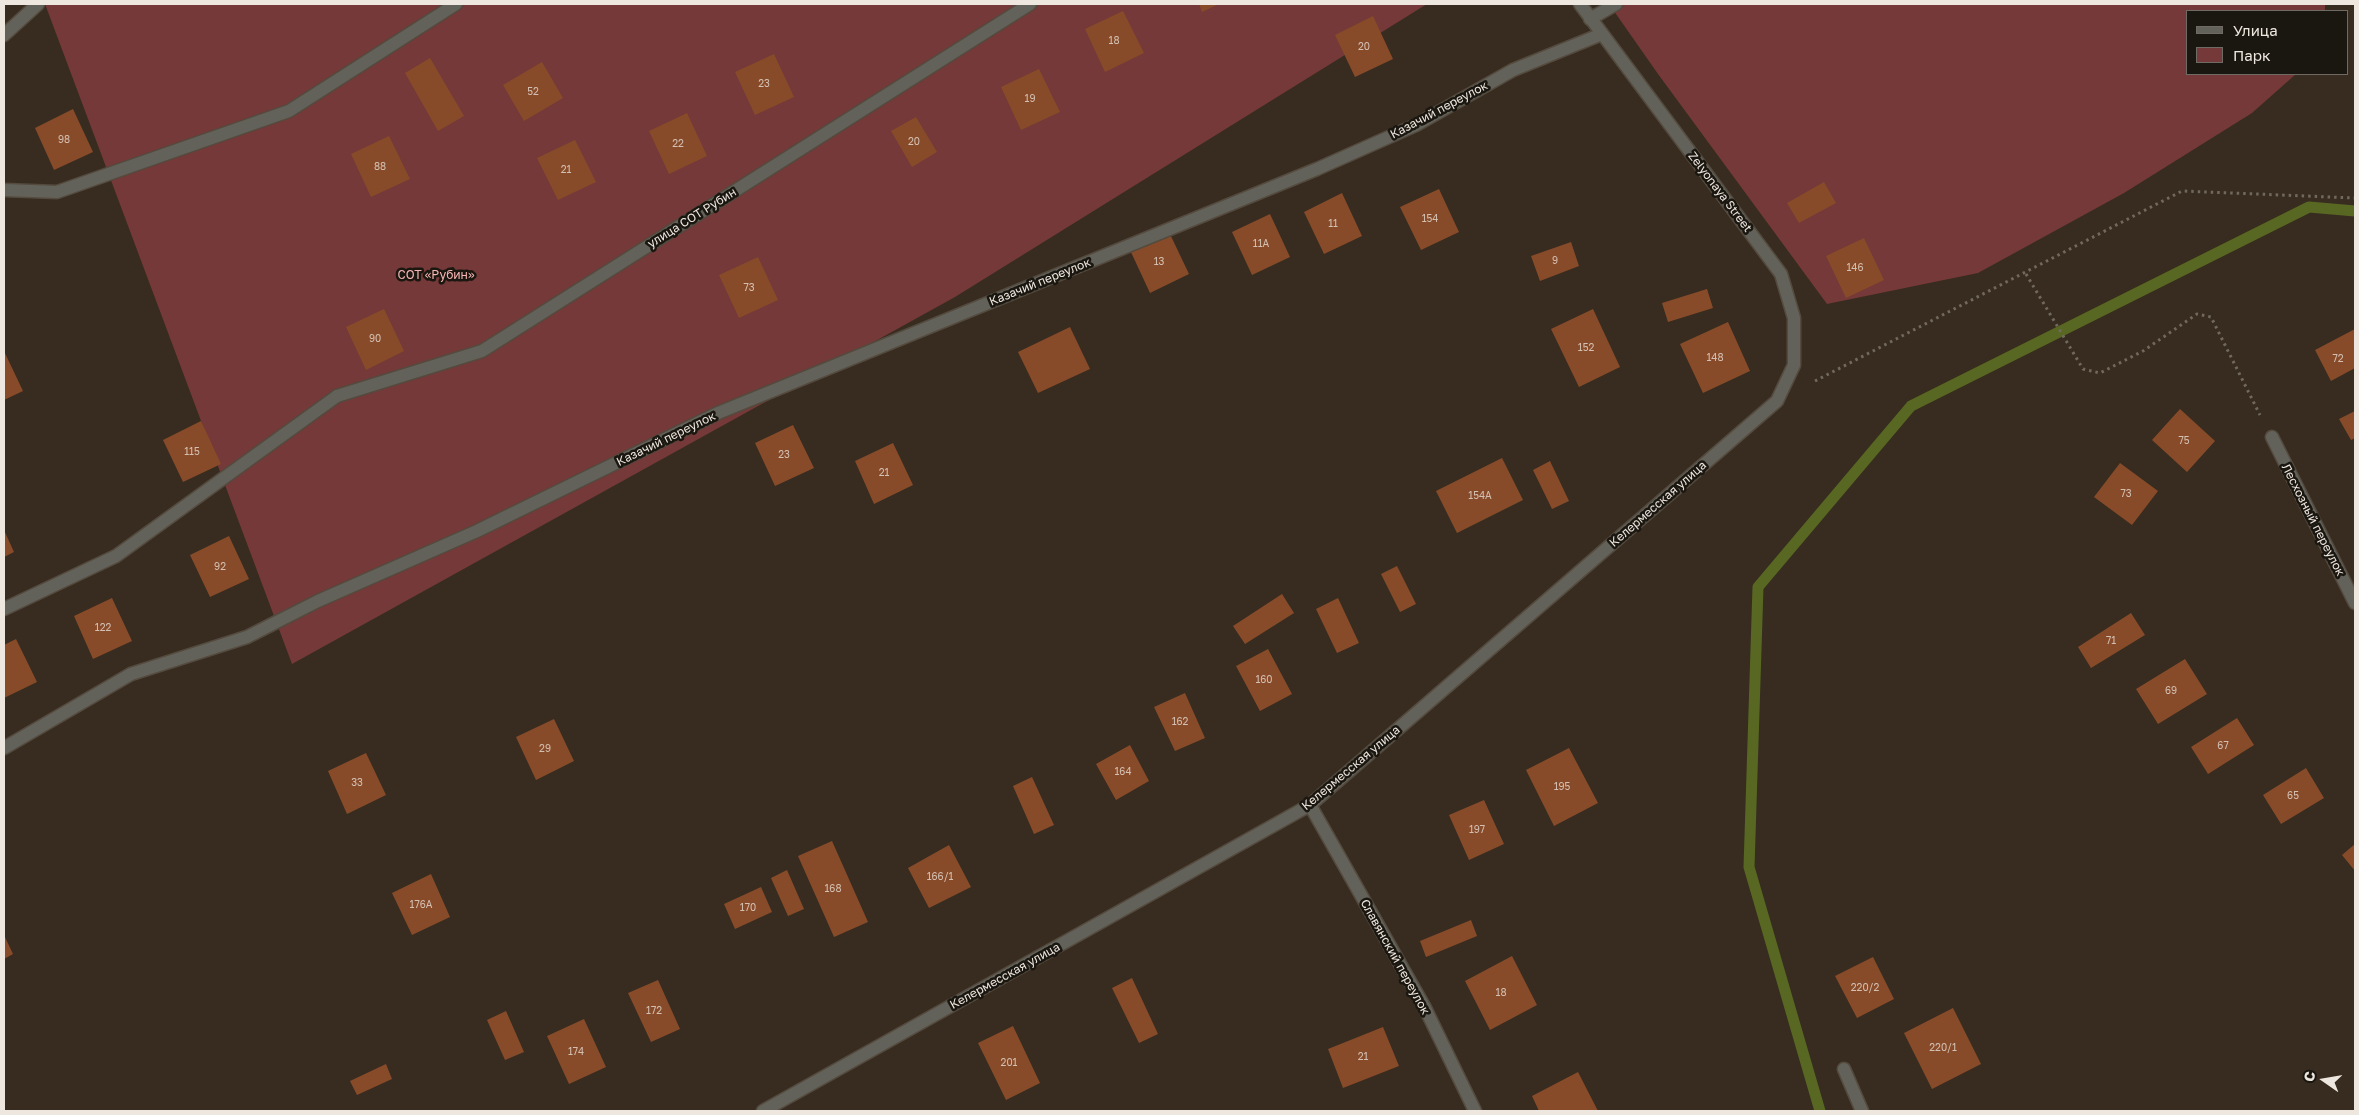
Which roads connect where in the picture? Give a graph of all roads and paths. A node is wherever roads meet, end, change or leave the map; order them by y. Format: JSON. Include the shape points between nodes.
{"nodes":[{"id":1,"x":38,"y":4,"type":"edge"},
{"id":2,"x":456,"y":4,"type":"edge"},
{"id":3,"x":1030,"y":4,"type":"edge"},
{"id":4,"x":1580,"y":4,"type":"edge"},
{"id":5,"x":1616,"y":4,"type":"edge"},
{"id":6,"x":1590,"y":19,"type":"junction"},
{"id":7,"x":4,"y":34,"type":"edge"},
{"id":8,"x":1602,"y":34,"type":"junction"},
{"id":9,"x":4,"y":190,"type":"edge"},
{"id":10,"x":2355,"y":198,"type":"edge"},
{"id":11,"x":2026,"y":274,"type":"junction"},
{"id":12,"x":1777,"y":401,"type":"junction"},
{"id":13,"x":2272,"y":437,"type":"joint"},
{"id":14,"x":2355,"y":603,"type":"edge"},
{"id":15,"x":4,"y":608,"type":"edge"},
{"id":16,"x":4,"y":748,"type":"edge"},
{"id":17,"x":1310,"y":805,"type":"junction"},
{"id":18,"x":1844,"y":1069,"type":"dead end"},
{"id":19,"x":762,"y":1111,"type":"edge"},
{"id":20,"x":1475,"y":1111,"type":"edge"},
{"id":21,"x":1862,"y":1111,"type":"edge"}],
"edges":[{"from":1,"to":7,"type":"street"},
{"from":2,"to":9,"type":"street","via":[[289,111],[57,192]]},
{"from":3,"to":15,"type":"street","name":"улица СОТ Рубин","via":[[482,351],[337,396],[116,556]]},
{"from":4,"to":6,"type":"street","name":"Zelyonaya Street"},
{"from":5,"to":6,"type":"street"},
{"from":6,"to":8,"type":"street","name":"Zelyonaya Street"},
{"from":8,"to":12,"type":"street","name":"Zelyonaya Street","via":[[1782,274],[1794,318],[1794,366]]},
{"from":8,"to":16,"type":"street","name":"Казачий переулок","via":[[1513,70],[1416,125],[1318,169],[718,413],[477,531],[318,601],[247,637],[131,674]]},
{"from":10,"to":11,"type":"path","via":[[2182,191]]},
{"from":11,"to":12,"type":"path"},
{"from":11,"to":13,"type":"path","via":[[2082,369],[2100,373],[2143,351],[2197,314],[2211,317]]},
{"from":12,"to":17,"type":"street","name":"Келермесская улица"},
{"from":13,"to":14,"type":"street","name":"Лесхозный переулок"},
{"from":17,"to":19,"type":"street","name":"Келермесская улица"},
{"from":17,"to":20,"type":"street","name":"Славянский переулок","via":[[1425,1008]]},
{"from":18,"to":21,"type":"street"}]}
